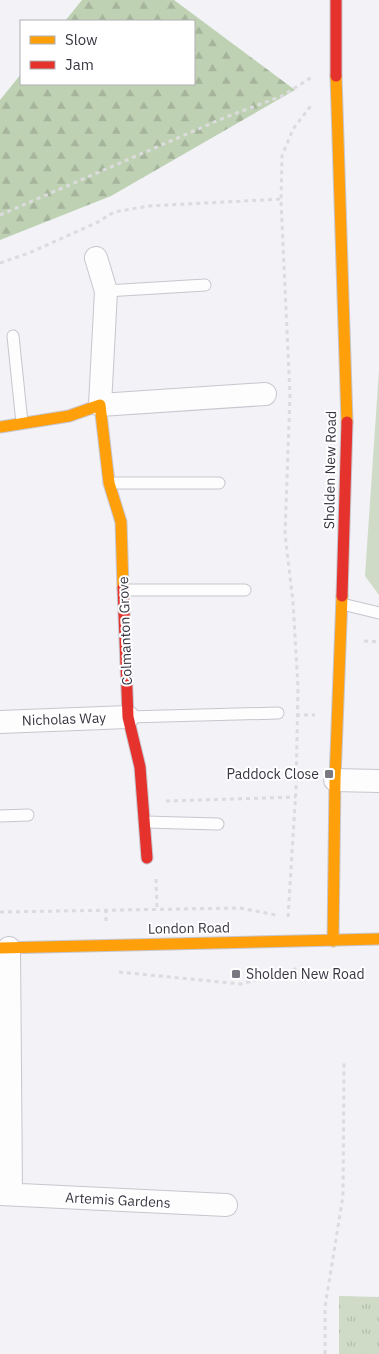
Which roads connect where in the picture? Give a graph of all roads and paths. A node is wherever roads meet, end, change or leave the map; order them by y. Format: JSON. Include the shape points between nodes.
{"nodes":[{"id":1,"x":336,"y":0,"type":"edge"},
{"id":2,"x":336,"y":62,"type":"junction"},
{"id":3,"x":336,"y":76,"type":"junction"},
{"id":4,"x":282,"y":199,"type":"junction"},
{"id":5,"x":0,"y":215,"type":"edge"},
{"id":6,"x":96,"y":258,"type":"dead end"},
{"id":7,"x":0,"y":264,"type":"edge"},
{"id":8,"x":204,"y":285,"type":"dead end"},
{"id":9,"x":106,"y":291,"type":"junction"},
{"id":10,"x":13,"y":336,"type":"dead end"},
{"id":11,"x":266,"y":394,"type":"dead end"},
{"id":12,"x":100,"y":404,"type":"junction"},
{"id":13,"x":22,"y":423,"type":"junction"},
{"id":14,"x":0,"y":427,"type":"edge"},
{"id":15,"x":219,"y":482,"type":"dead end"},
{"id":16,"x":109,"y":483,"type":"junction"},
{"id":17,"x":125,"y":590,"type":"junction"},
{"id":18,"x":245,"y":590,"type":"dead end"},
{"id":19,"x":341,"y":604,"type":"junction"},
{"id":20,"x":379,"y":613,"type":"edge"},
{"id":21,"x":278,"y":713,"type":"joint"},
{"id":22,"x":338,"y":714,"type":"junction"},
{"id":23,"x":298,"y":715,"type":"junction"},
{"id":24,"x":128,"y":717,"type":"junction"},
{"id":25,"x":0,"y":722,"type":"edge"},
{"id":26,"x":335,"y":780,"type":"junction"},
{"id":27,"x":379,"y":781,"type":"edge"},
{"id":28,"x":296,"y":797,"type":"junction"},
{"id":29,"x":160,"y":801,"type":"dead end"},
{"id":30,"x":28,"y":815,"type":"dead end"},
{"id":31,"x":0,"y":816,"type":"edge"},
{"id":32,"x":146,"y":822,"type":"junction"},
{"id":33,"x":218,"y":824,"type":"dead end"},
{"id":34,"x":147,"y":858,"type":"dead end"},
{"id":35,"x":0,"y":912,"type":"edge"},
{"id":36,"x":288,"y":918,"type":"junction"},
{"id":37,"x":296,"y":918,"type":"dead end"},
{"id":38,"x":379,"y":939,"type":"edge"},
{"id":39,"x":333,"y":941,"type":"junction"},
{"id":40,"x":5,"y":948,"type":"edge"},
{"id":41,"x":308,"y":966,"type":"dead end"},
{"id":42,"x":116,"y":971,"type":"dead end"},
{"id":43,"x":344,"y":1061,"type":"dead end"},
{"id":44,"x":5,"y":1194,"type":"edge"},
{"id":45,"x":226,"y":1205,"type":"dead end"},
{"id":46,"x":325,"y":1354,"type":"edge"}],
"edges":[{"from":1,"to":2,"type":"street","name":"Sholden New Road"},
{"from":2,"to":3,"type":"street","name":"Sholden New Road"},
{"from":2,"to":5,"type":"path","via":[[282,96]]},
{"from":3,"to":4,"type":"path","via":[[293,129],[282,156]]},
{"from":3,"to":19,"type":"street","name":"Sholden New Road","via":[[348,452]]},
{"from":4,"to":7,"type":"path","via":[[149,206],[114,212]]},
{"from":4,"to":23,"type":"path","via":[[290,395],[286,534]]},
{"from":6,"to":9,"type":"street","name":"Colmanton Grove"},
{"from":8,"to":9,"type":"lane"},
{"from":9,"to":12,"type":"street","name":"Colmanton Grove"},
{"from":10,"to":13,"type":"lane"},
{"from":11,"to":12,"type":"street"},
{"from":12,"to":13,"type":"street","via":[[69,416]]},
{"from":12,"to":16,"type":"street","name":"Colmanton Grove"},
{"from":13,"to":14,"type":"street"},
{"from":15,"to":16,"type":"lane"},
{"from":16,"to":17,"type":"street","name":"Colmanton Grove","via":[[121,522]]},
{"from":17,"to":18,"type":"lane"},
{"from":17,"to":24,"type":"street","name":"Colmanton Grove"},
{"from":19,"to":20,"type":"lane"},
{"from":19,"to":22,"type":"street","name":"Sholden New Road"},
{"from":21,"to":23,"type":"path"},
{"from":21,"to":24,"type":"lane"},
{"from":22,"to":23,"type":"path"},
{"from":22,"to":26,"type":"street","name":"Sholden New Road"},
{"from":23,"to":28,"type":"path"},
{"from":24,"to":25,"type":"street","name":"Nicholas Way"},
{"from":24,"to":32,"type":"street","name":"Colmanton Grove","via":[[133,730]]},
{"from":26,"to":27,"type":"street"},
{"from":26,"to":39,"type":"street","name":"Sholden New Road"},
{"from":28,"to":29,"type":"path"},
{"from":28,"to":36,"type":"path"},
{"from":30,"to":31,"type":"lane"},
{"from":32,"to":33,"type":"lane"},
{"from":32,"to":34,"type":"street","name":"Colmanton Grove"},
{"from":35,"to":36,"type":"path","via":[[240,908]]},
{"from":36,"to":37,"type":"path"},
{"from":38,"to":39,"type":"street","name":"London Road"},
{"from":39,"to":40,"type":"street","name":"London Road"},
{"from":40,"to":44,"type":"street","name":"Artemis Gardens"},
{"from":41,"to":42,"type":"path","via":[[241,984]]},
{"from":43,"to":46,"type":"path","via":[[343,1196],[325,1307]]},
{"from":44,"to":45,"type":"street","name":"Artemis Gardens"}]}
